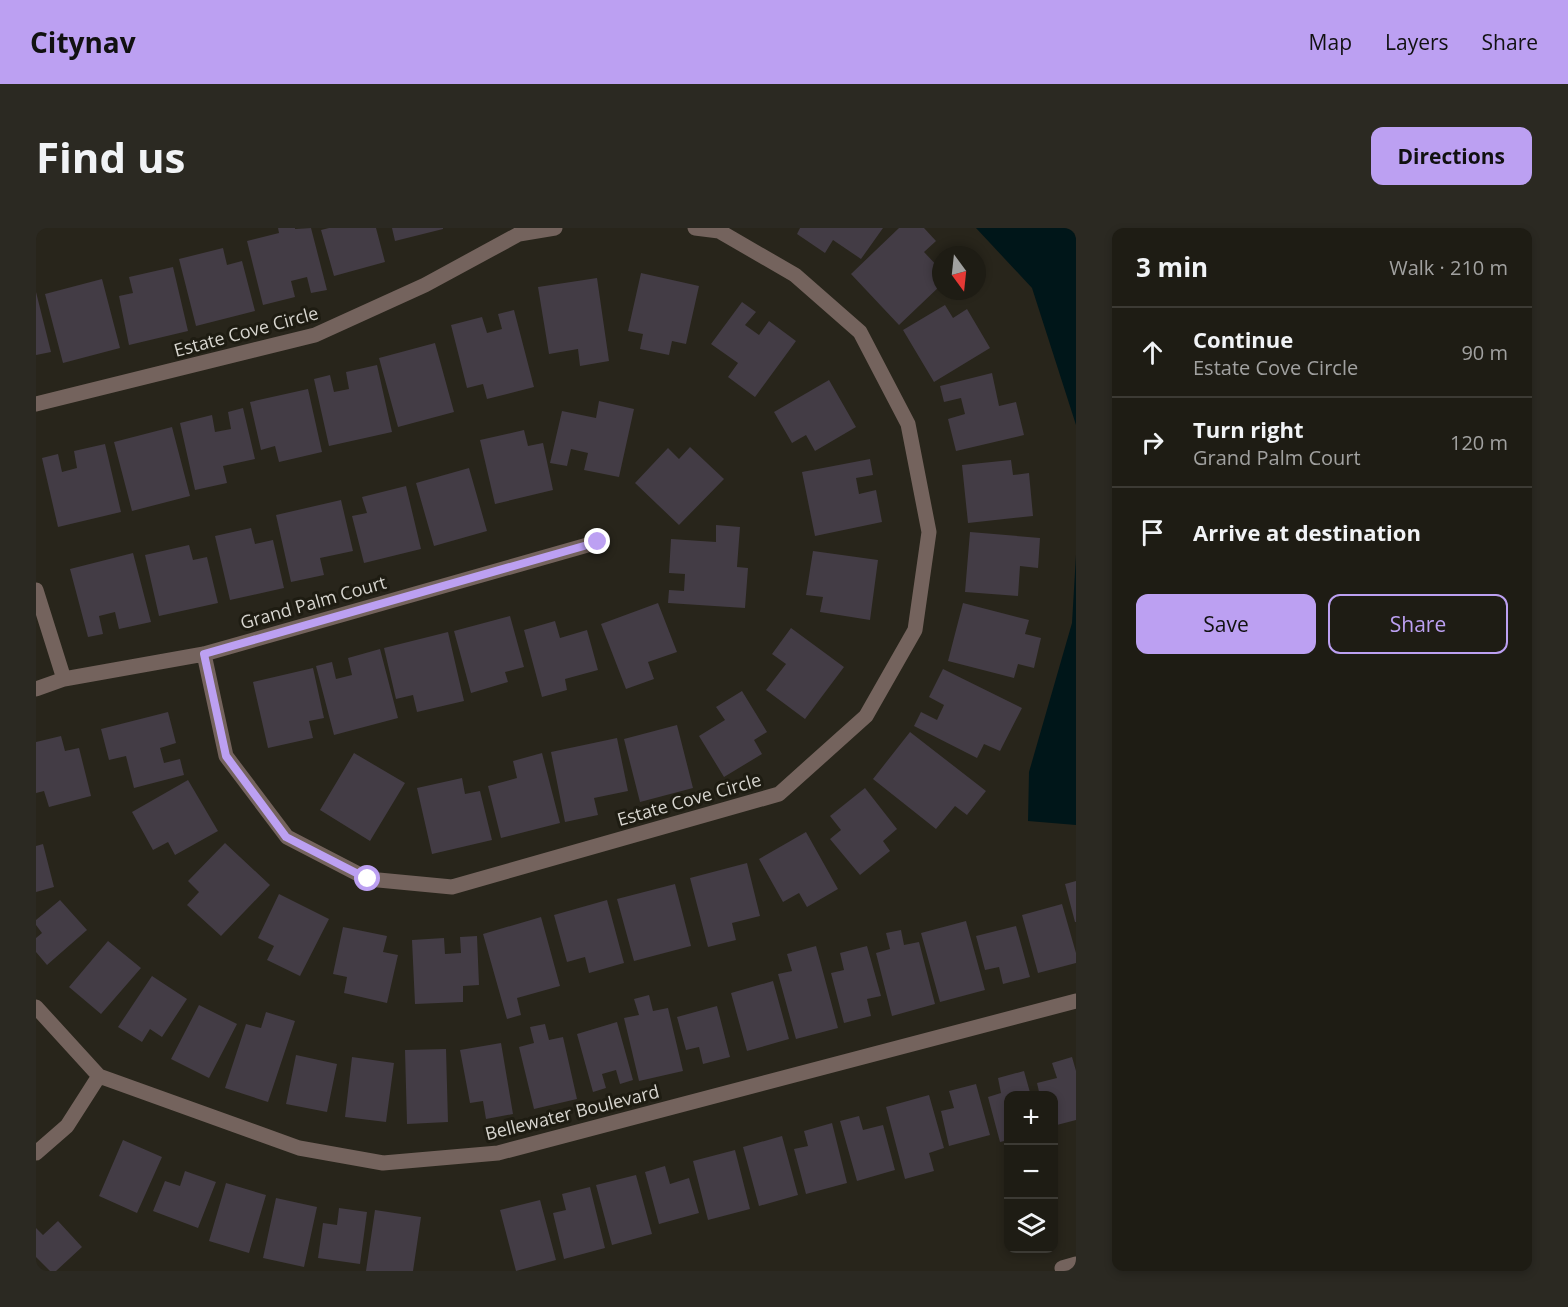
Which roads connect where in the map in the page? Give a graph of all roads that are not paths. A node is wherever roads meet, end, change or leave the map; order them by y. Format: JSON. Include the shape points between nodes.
{"nodes":[{"id":1,"x":555,"y":228,"type":"edge"},
{"id":2,"x":695,"y":228,"type":"edge"},
{"id":3,"x":36,"y":405,"type":"edge"},
{"id":4,"x":598,"y":542,"type":"dead end"},
{"id":5,"x":36,"y":590,"type":"edge"},
{"id":6,"x":204,"y":654,"type":"junction"},
{"id":7,"x":64,"y":679,"type":"junction"},
{"id":8,"x":36,"y":689,"type":"edge"},
{"id":9,"x":1076,"y":1001,"type":"edge"},
{"id":10,"x":36,"y":1007,"type":"edge"},
{"id":11,"x":99,"y":1076,"type":"junction"},
{"id":12,"x":36,"y":1153,"type":"edge"}],
"edges":[{"from":1,"to":3,"type":"street","name":"Estate Cove Circle","via":[[519,234],[425,285],[315,335]]},
{"from":2,"to":6,"type":"street","name":"Estate Cove Circle","via":[[719,231],[795,275],[860,332],[908,424],[929,532],[915,630],[872,706],[866,716],[779,794],[452,887],[368,879],[286,837],[226,756]]},
{"from":4,"to":6,"type":"street","name":"Grand Palm Court"},
{"from":5,"to":7,"type":"street"},
{"from":6,"to":7,"type":"street","name":"Grand Palm Court"},
{"from":7,"to":8,"type":"street","name":"Grand Palm Court"},
{"from":9,"to":11,"type":"street","name":"Bellewater Boulevard","via":[[498,1153],[383,1163],[299,1148]]},
{"from":10,"to":11,"type":"street","name":"Bellewater Boulevard"},
{"from":11,"to":12,"type":"street","via":[[67,1126]]}]}
